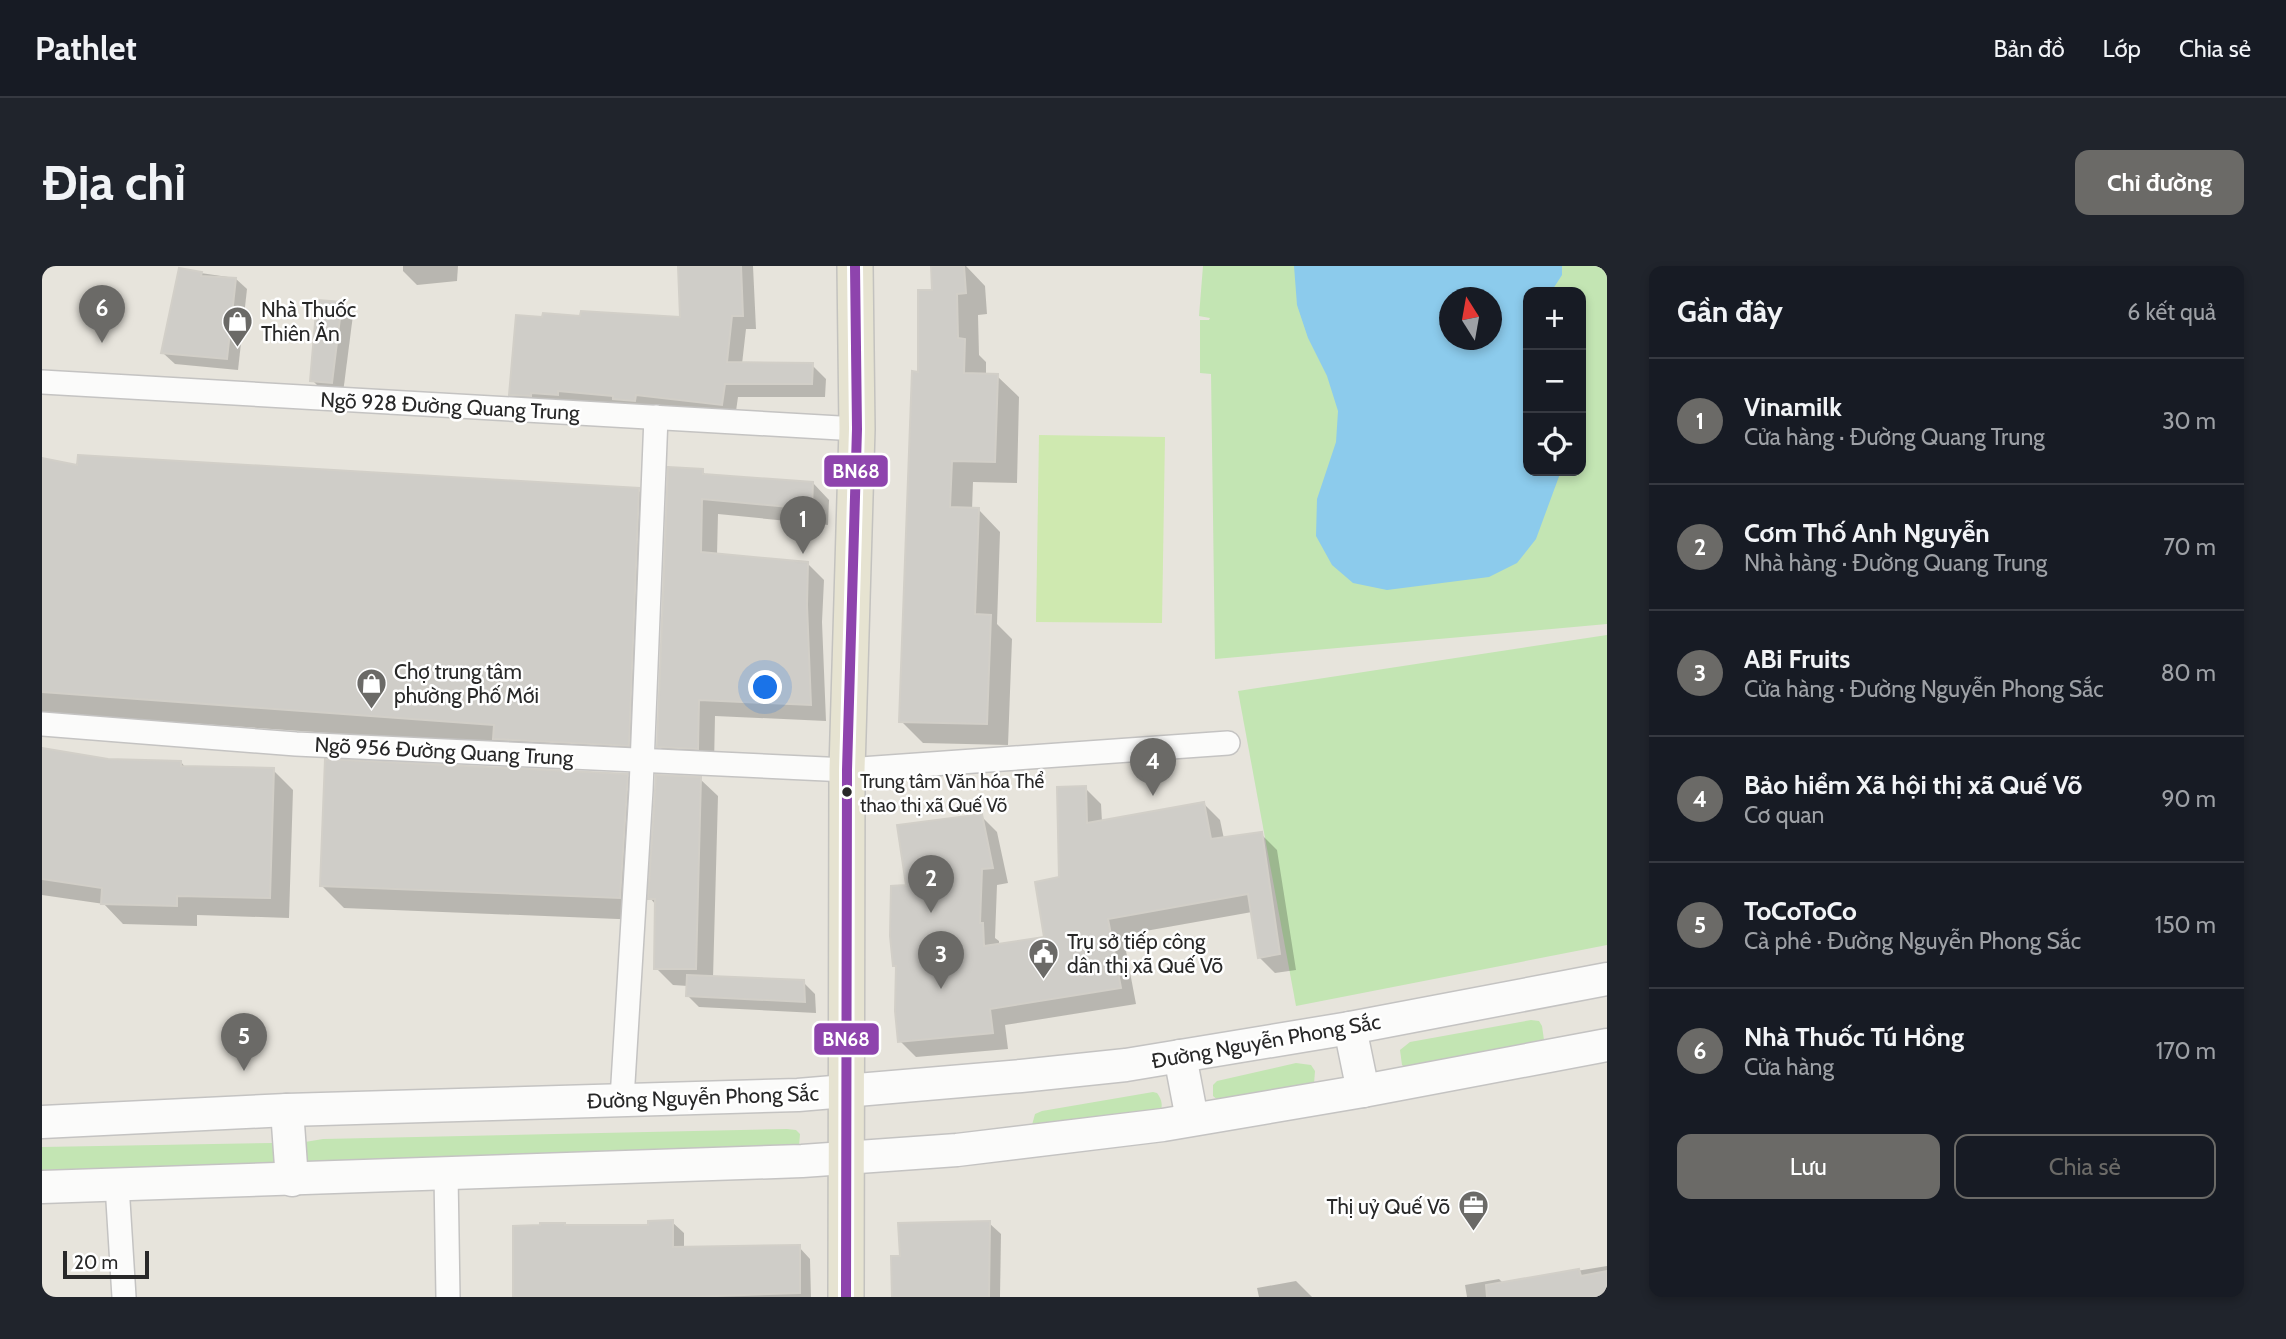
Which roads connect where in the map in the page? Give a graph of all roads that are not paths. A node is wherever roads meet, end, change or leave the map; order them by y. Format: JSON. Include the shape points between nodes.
{"nodes":[{"id":1,"x":855,"y":266,"type":"edge"},
{"id":2,"x":42,"y":382,"type":"edge"},
{"id":3,"x":656,"y":417,"type":"junction"},
{"id":4,"x":858,"y":429,"type":"junction"},
{"id":5,"x":42,"y":724,"type":"edge"},
{"id":6,"x":1228,"y":743,"type":"dead end"},
{"id":7,"x":642,"y":761,"type":"junction"},
{"id":8,"x":847,"y":771,"type":"junction"},
{"id":9,"x":1607,"y":979,"type":"edge"},
{"id":10,"x":1350,"y":1028,"type":"junction"},
{"id":11,"x":1607,"y":1045,"type":"edge"},
{"id":12,"x":1180,"y":1056,"type":"junction"},
{"id":13,"x":846,"y":1091,"type":"junction"},
{"id":14,"x":1363,"y":1091,"type":"junction"},
{"id":15,"x":622,"y":1099,"type":"junction"},
{"id":16,"x":287,"y":1110,"type":"junction"},
{"id":17,"x":1192,"y":1119,"type":"junction"},
{"id":18,"x":42,"y":1122,"type":"edge"},
{"id":19,"x":847,"y":1157,"type":"junction"},
{"id":20,"x":446,"y":1174,"type":"junction"},
{"id":21,"x":292,"y":1180,"type":"junction"},
{"id":22,"x":117,"y":1185,"type":"junction"},
{"id":23,"x":42,"y":1187,"type":"edge"},
{"id":24,"x":124,"y":1297,"type":"edge"},
{"id":25,"x":448,"y":1297,"type":"edge"},
{"id":26,"x":846,"y":1297,"type":"edge"}],
"edges":[{"from":1,"to":4,"type":"main road"},
{"from":2,"to":3,"type":"street","name":"Ngõ 928 Đường Quang Trung"},
{"from":3,"to":4,"type":"street","name":"Ngõ 928 Đường Quang Trung"},
{"from":3,"to":7,"type":"street"},
{"from":4,"to":8,"type":"main road"},
{"from":5,"to":7,"type":"street","name":"Ngõ 956 Đường Quang Trung","via":[[296,744]]},
{"from":6,"to":8,"type":"street","name":"Ngõ 956 Đường Quang Trung"},
{"from":7,"to":8,"type":"street","name":"Ngõ 956 Đường Quang Trung"},
{"from":7,"to":15,"type":"street"},
{"from":8,"to":13,"type":"main road"},
{"from":9,"to":10,"type":"main road","name":"Đường Nguyễn Phong Sắc"},
{"from":10,"to":12,"type":"main road","name":"Đường Nguyễn Phong Sắc"},
{"from":10,"to":14,"type":"main road"},
{"from":11,"to":14,"type":"main road"},
{"from":12,"to":13,"type":"main road","name":"Đường Nguyễn Phong Sắc","via":[[1113,1067]]},
{"from":12,"to":17,"type":"main road"},
{"from":13,"to":15,"type":"main road","name":"Đường Nguyễn Phong Sắc"},
{"from":13,"to":19,"type":"main road"},
{"from":14,"to":17,"type":"main road"},
{"from":15,"to":16,"type":"main road","name":"Đường Nguyễn Phong Sắc"},
{"from":16,"to":18,"type":"main road","name":"Đường Nguyễn Phong Sắc"},
{"from":16,"to":21,"type":"main road"},
{"from":17,"to":19,"type":"main road","via":[[957,1150]]},
{"from":19,"to":20,"type":"main road"},
{"from":19,"to":26,"type":"main road"},
{"from":20,"to":21,"type":"main road"},
{"from":20,"to":25,"type":"street"},
{"from":21,"to":22,"type":"main road"},
{"from":22,"to":23,"type":"main road"},
{"from":22,"to":24,"type":"street"}]}
